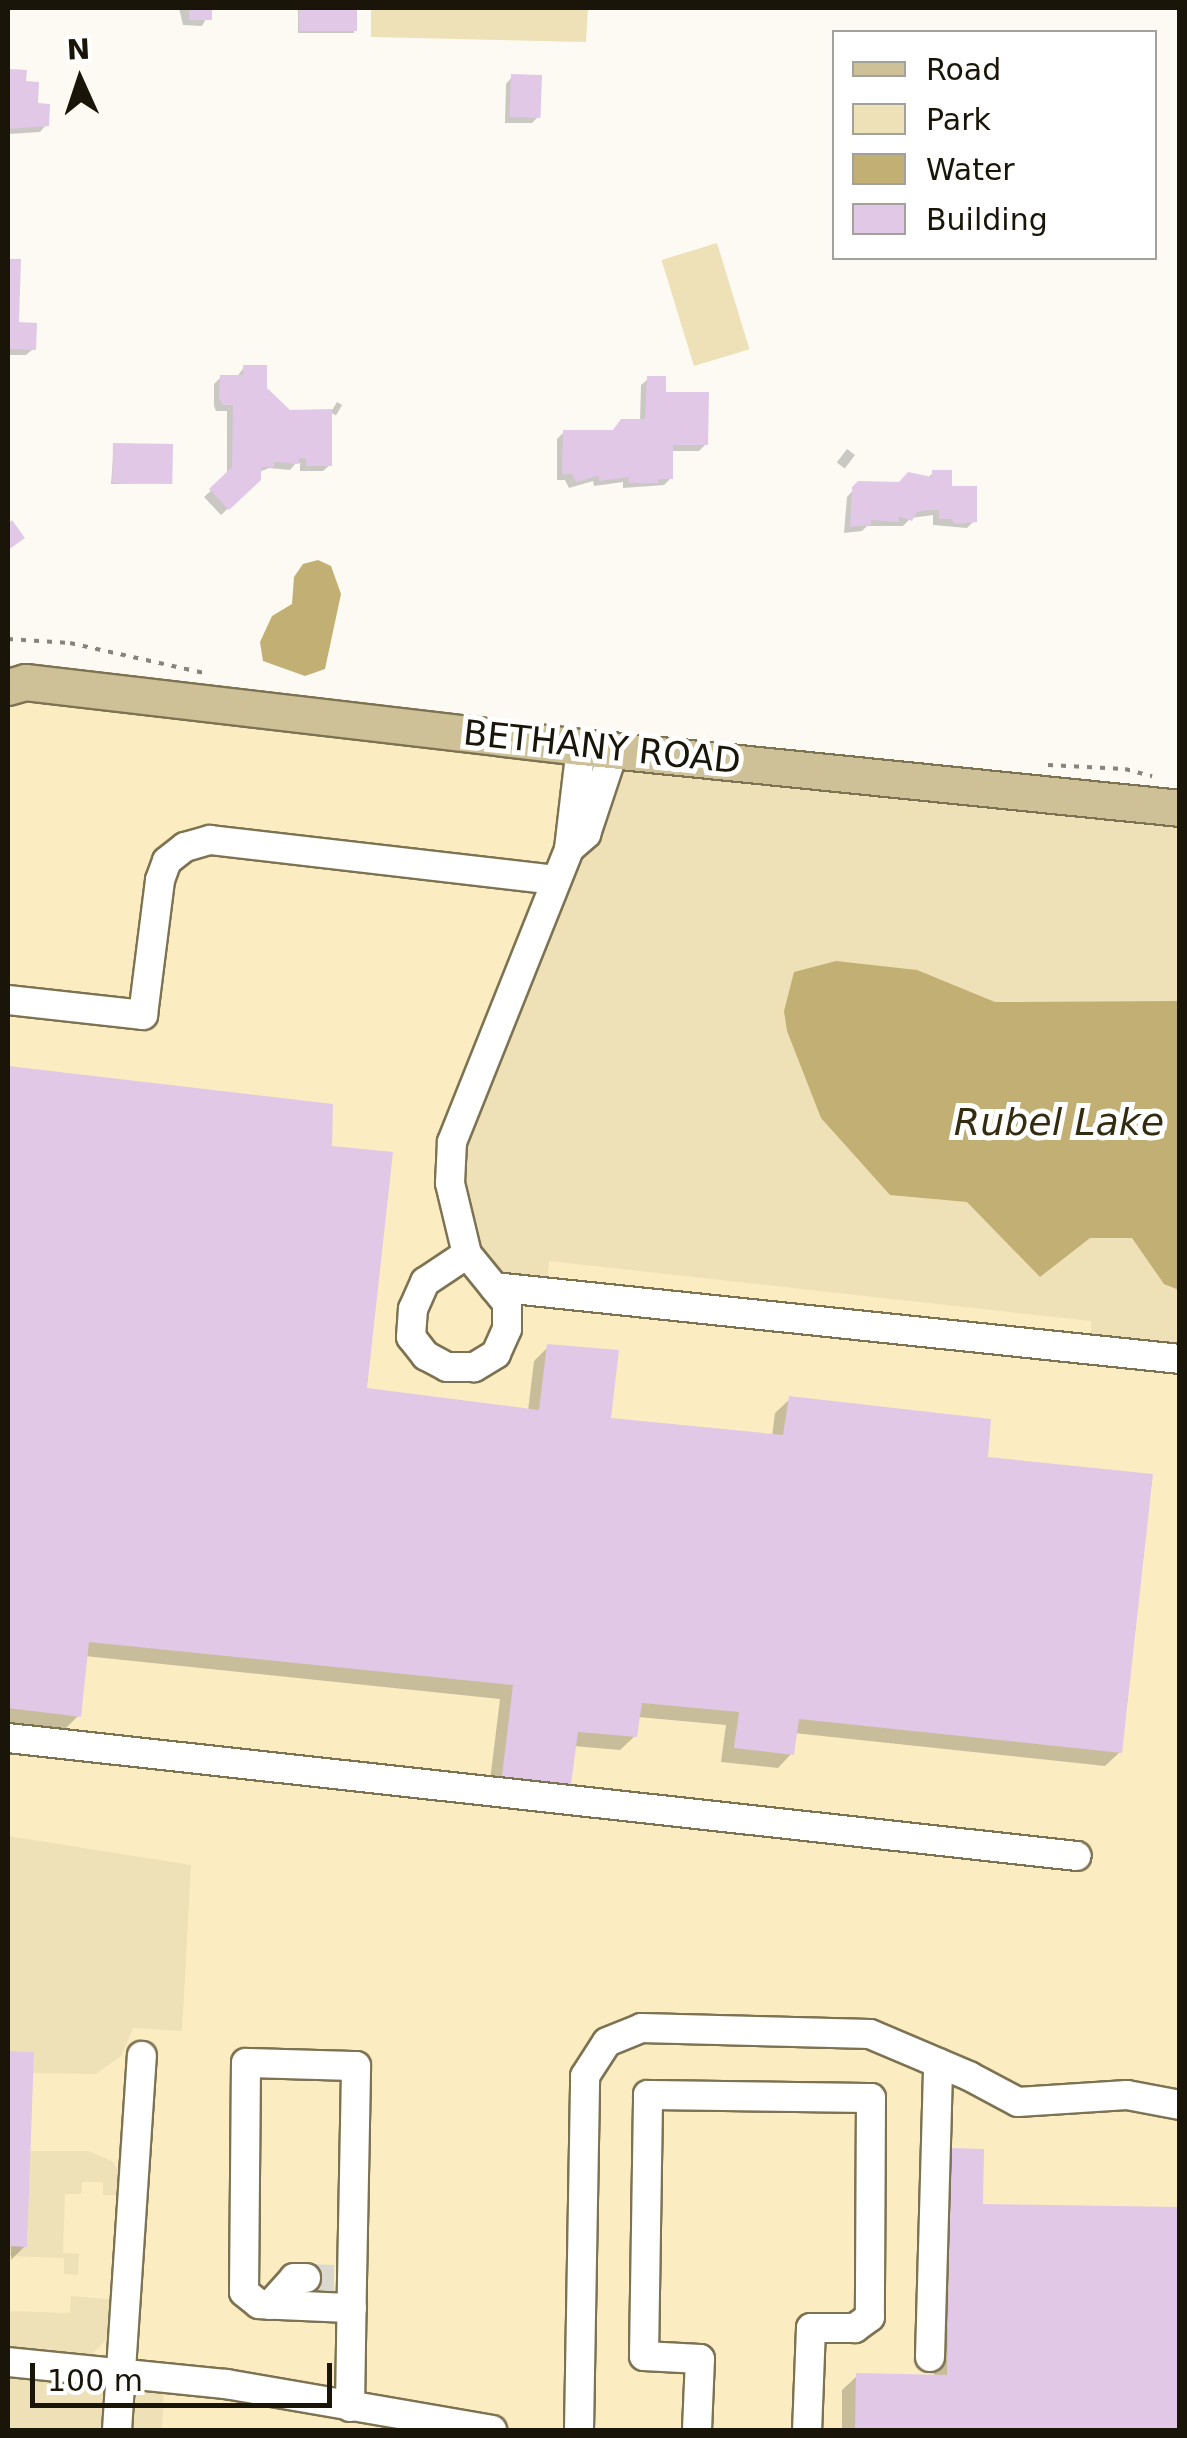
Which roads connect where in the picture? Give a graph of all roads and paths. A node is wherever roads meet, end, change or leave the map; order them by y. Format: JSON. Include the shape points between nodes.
{"nodes":[{"id":1,"x":8,"y":639,"type":"edge"},
{"id":2,"x":214,"y":675,"type":"dead end"},
{"id":3,"x":13,"y":680,"type":"edge"},
{"id":4,"x":598,"y":748,"type":"junction"},
{"id":5,"x":1034,"y":767,"type":"dead end"},
{"id":6,"x":1172,"y":793,"type":"edge"},
{"id":7,"x":556,"y":880,"type":"junction"},
{"id":8,"x":8,"y":1000,"type":"edge"},
{"id":9,"x":467,"y":1254,"type":"junction"},
{"id":10,"x":494,"y":1287,"type":"junction"},
{"id":11,"x":1180,"y":1359,"type":"edge"},
{"id":12,"x":8,"y":1738,"type":"edge"},
{"id":13,"x":1077,"y":1856,"type":"dead end"},
{"id":14,"x":142,"y":2056,"type":"dead end"},
{"id":15,"x":938,"y":2063,"type":"junction"},
{"id":16,"x":1180,"y":2106,"type":"edge"},
{"id":17,"x":306,"y":2278,"type":"tunnel mouth"},
{"id":18,"x":270,"y":2305,"type":"junction"},
{"id":19,"x":352,"y":2308,"type":"junction"},
{"id":20,"x":930,"y":2357,"type":"dead end"},
{"id":21,"x":8,"y":2362,"type":"edge"},
{"id":22,"x":124,"y":2371,"type":"junction"},
{"id":23,"x":350,"y":2406,"type":"junction"},
{"id":24,"x":117,"y":2430,"type":"edge"},
{"id":25,"x":492,"y":2430,"type":"edge"},
{"id":26,"x":579,"y":2430,"type":"edge"},
{"id":27,"x":697,"y":2430,"type":"edge"},
{"id":28,"x":807,"y":2430,"type":"edge"}],
"edges":[{"from":1,"to":2,"type":"path","via":[[100,648]]},
{"from":3,"to":4,"type":"main road","name":"BETHANY ROAD"},
{"from":4,"to":6,"type":"main road","name":"BETHANY ROAD"},
{"from":4,"to":7,"type":"street","via":[[586,834],[569,849]]},
{"from":5,"to":6,"type":"path","via":[[1124,769]]},
{"from":7,"to":8,"type":"street","via":[[210,840],[185,846],[167,861],[143,1015]]},
{"from":7,"to":9,"type":"street","via":[[452,1142],[450,1183]]},
{"from":9,"to":10,"type":"street"},
{"from":9,"to":10,"type":"street","via":[[425,1282],[414,1309],[411,1337],[426,1356],[447,1367],[474,1367],[496,1354],[507,1330],[507,1303]]},
{"from":10,"to":11,"type":"street"},
{"from":12,"to":13,"type":"street"},
{"from":14,"to":22,"type":"street"},
{"from":15,"to":16,"type":"street","via":[[1018,2102],[1127,2095]]},
{"from":15,"to":20,"type":"street"},
{"from":15,"to":26,"type":"street","via":[[870,2034],[641,2028],[607,2042],[586,2076]]},
{"from":17,"to":18,"type":"street","via":[[294,2278]]},
{"from":18,"to":19,"type":"street"},
{"from":18,"to":19,"type":"street","via":[[244,2292],[246,2064],[356,2066],[344,2279]]},
{"from":19,"to":23,"type":"street"},
{"from":21,"to":22,"type":"street"},
{"from":22,"to":23,"type":"street"},
{"from":22,"to":24,"type":"street"},
{"from":23,"to":25,"type":"street"},
{"from":27,"to":28,"type":"street","via":[[700,2359],[644,2356],[648,2095],[870,2098],[870,2318],[855,2328],[811,2328]]}]}
